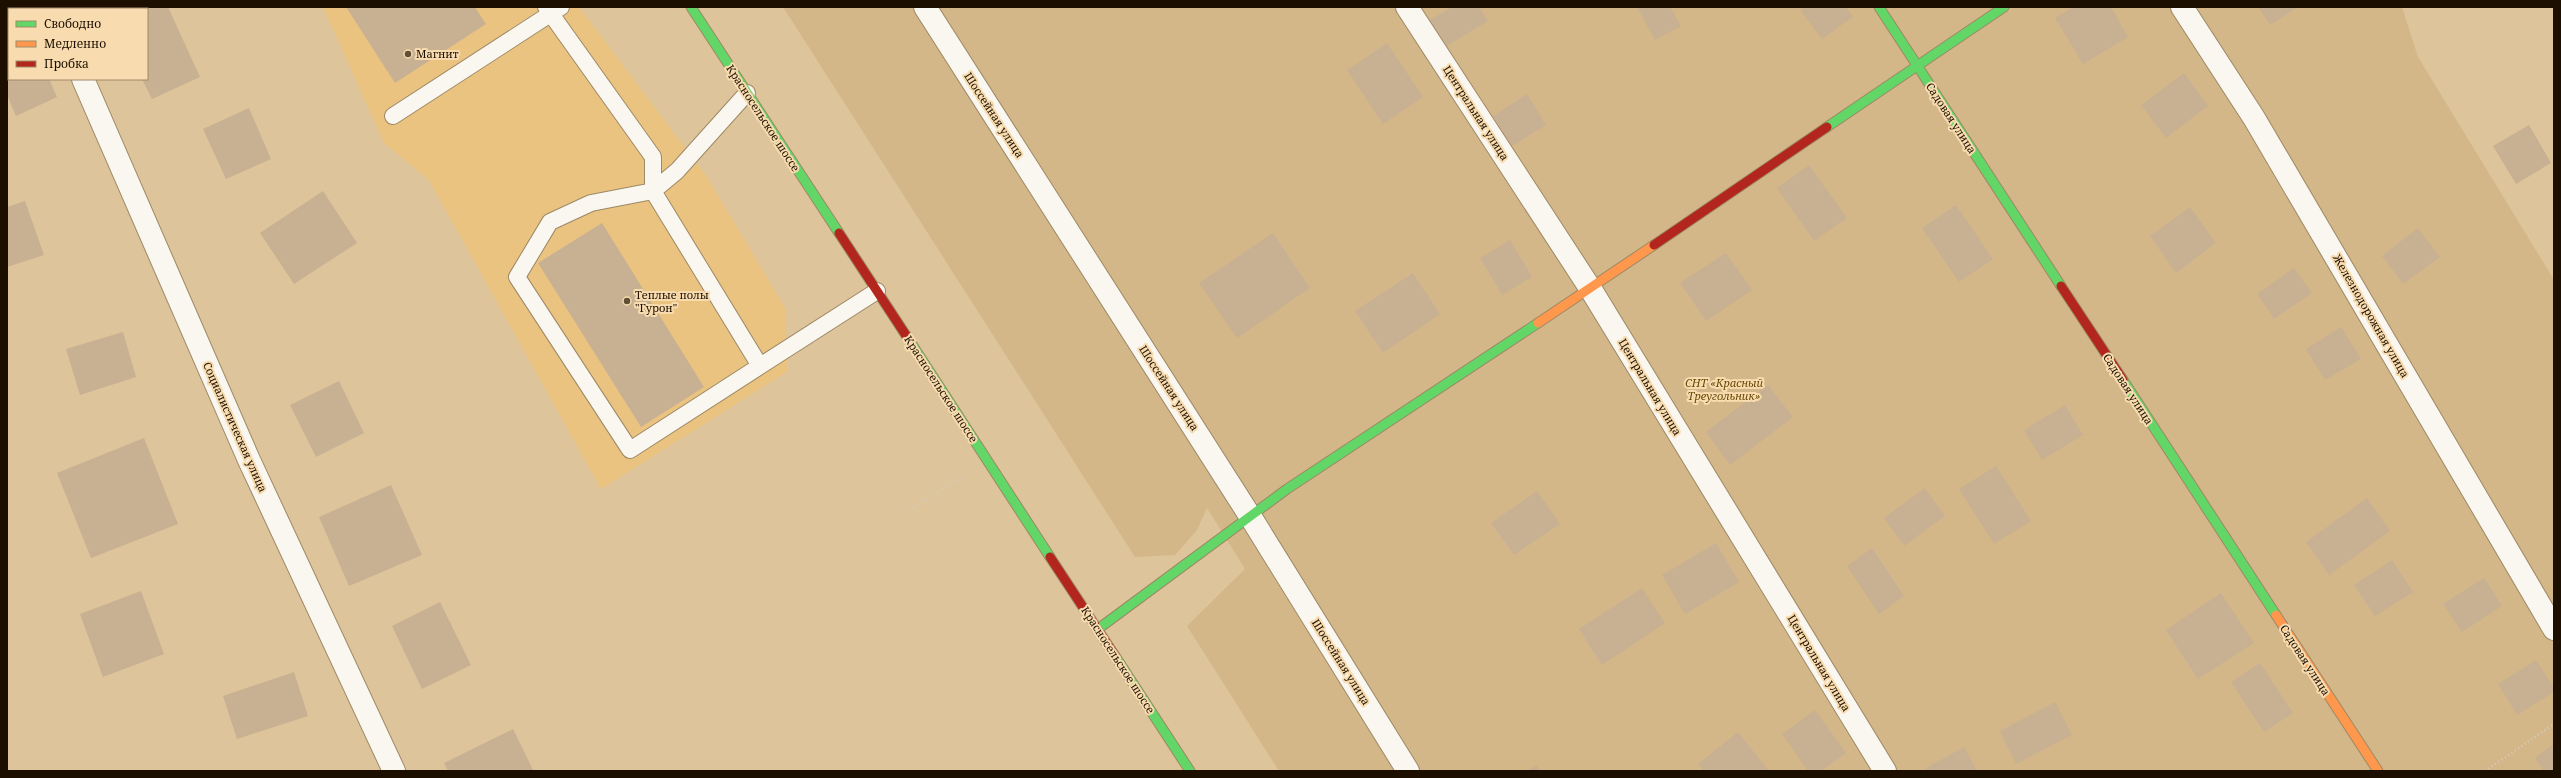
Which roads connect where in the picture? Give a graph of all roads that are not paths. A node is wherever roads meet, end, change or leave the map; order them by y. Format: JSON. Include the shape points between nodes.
{"nodes":[{"id":1,"x":691,"y":7,"type":"edge"},
{"id":2,"x":925,"y":7,"type":"edge"},
{"id":3,"x":1407,"y":7,"type":"edge"},
{"id":4,"x":1879,"y":7,"type":"edge"},
{"id":5,"x":2004,"y":7,"type":"edge"},
{"id":6,"x":2182,"y":7,"type":"edge"},
{"id":7,"x":553,"y":9,"type":"edge"},
{"id":8,"x":1917,"y":66,"type":"junction"},
{"id":9,"x":84,"y":80,"type":"edge"},
{"id":10,"x":747,"y":93,"type":"junction"},
{"id":11,"x":393,"y":116,"type":"dead end"},
{"id":12,"x":652,"y":191,"type":"junction"},
{"id":13,"x":1590,"y":288,"type":"junction"},
{"id":14,"x":877,"y":291,"type":"junction"},
{"id":15,"x":760,"y":366,"type":"junction"},
{"id":16,"x":1250,"y":516,"type":"junction"},
{"id":17,"x":1098,"y":629,"type":"junction"},
{"id":18,"x":2554,"y":629,"type":"edge"},
{"id":19,"x":394,"y":771,"type":"edge"},
{"id":20,"x":1190,"y":771,"type":"edge"},
{"id":21,"x":1408,"y":771,"type":"edge"},
{"id":22,"x":1885,"y":771,"type":"edge"},
{"id":23,"x":2378,"y":771,"type":"edge"}],
"edges":[{"from":1,"to":10,"type":"main road","name":"Красносельское шоссе"},
{"from":2,"to":16,"type":"street","name":"Шоссейная улица"},
{"from":3,"to":13,"type":"street","name":"Центральная улица"},
{"from":4,"to":8,"type":"main road","name":"Садовая улица"},
{"from":5,"to":8,"type":"main road"},
{"from":6,"to":18,"type":"street","name":"Железнодорожная улица","via":[[2254,118]]},
{"from":7,"to":11,"type":"lane"},
{"from":7,"to":12,"type":"lane","via":[[653,157]]},
{"from":8,"to":13,"type":"main road"},
{"from":8,"to":23,"type":"main road","name":"Садовая улица"},
{"from":9,"to":19,"type":"street","name":"Социалистическая улица","via":[[249,460]]},
{"from":10,"to":12,"type":"lane","via":[[677,171]]},
{"from":10,"to":14,"type":"main road","name":"Красносельское шоссе"},
{"from":12,"to":15,"type":"lane"},
{"from":12,"to":15,"type":"lane","via":[[591,203],[550,222],[517,277],[630,450]]},
{"from":13,"to":16,"type":"main road","via":[[1294,484]]},
{"from":13,"to":22,"type":"street","name":"Центральная улица"},
{"from":14,"to":15,"type":"lane"},
{"from":14,"to":17,"type":"main road","name":"Красносельское шоссе"},
{"from":16,"to":17,"type":"main road"},
{"from":16,"to":21,"type":"street","name":"Шоссейная улица"},
{"from":17,"to":20,"type":"main road","name":"Красносельское шоссе"}]}
